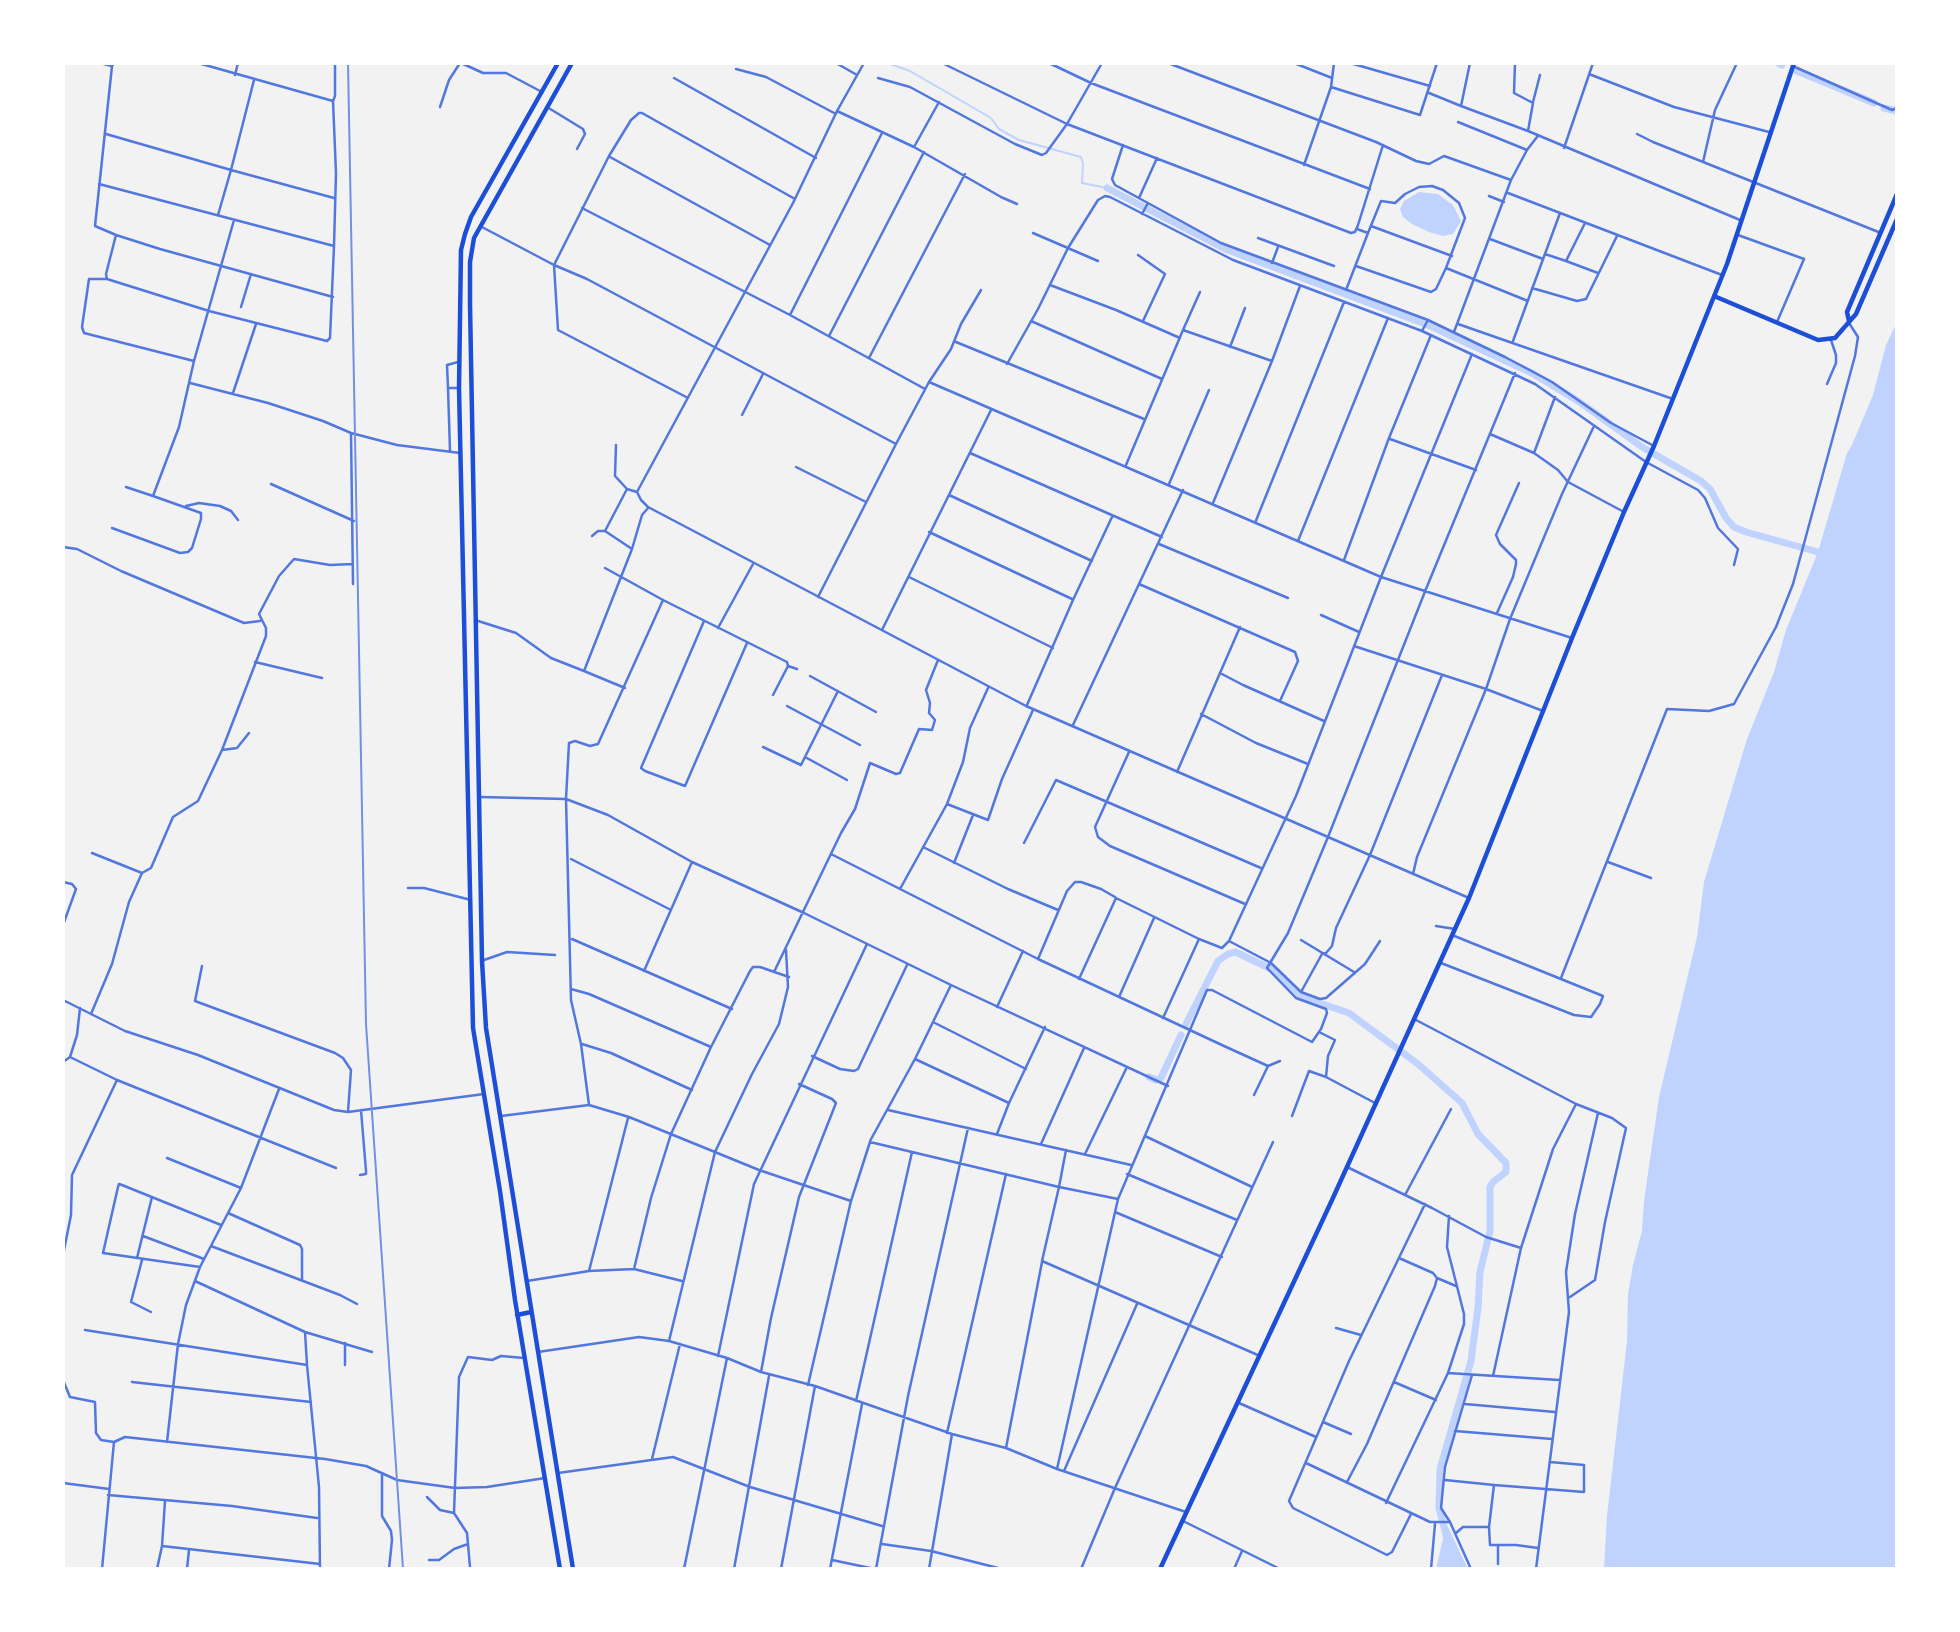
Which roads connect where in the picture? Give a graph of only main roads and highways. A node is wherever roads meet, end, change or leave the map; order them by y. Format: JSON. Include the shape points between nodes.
{"nodes":[{"id":1,"x":558,"y":63,"type":"edge"},
{"id":2,"x":572,"y":63,"type":"edge"},
{"id":3,"x":1794,"y":65,"type":"edge"},
{"id":4,"x":552,"y":73,"type":"junction"},
{"id":5,"x":563,"y":78,"type":"junction"},
{"id":6,"x":1897,"y":194,"type":"edge"},
{"id":7,"x":1897,"y":219,"type":"edge"},
{"id":8,"x":1714,"y":296,"type":"junction"},
{"id":9,"x":1849,"y":321,"type":"junction"},
{"id":10,"x":473,"y":551,"type":"junction"},
{"id":11,"x":461,"y":552,"type":"junction"},
{"id":12,"x":531,"y":1312,"type":"junction"},
{"id":13,"x":517,"y":1315,"type":"junction"},
{"id":14,"x":560,"y":1569,"type":"edge"},
{"id":15,"x":573,"y":1569,"type":"edge"},
{"id":16,"x":1160,"y":1569,"type":"edge"}],
"edges":[{"from":1,"to":4,"type":"main road"},
{"from":2,"to":5,"type":"main road"},
{"from":3,"to":8,"type":"main road"},
{"from":4,"to":5,"type":"main road"},
{"from":4,"to":11,"type":"main road","via":[[471,217],[461,250]]},
{"from":5,"to":10,"type":"main road","via":[[474,238],[470,262]]},
{"from":6,"to":9,"type":"main road","via":[[1847,312]]},
{"from":7,"to":9,"type":"main road"},
{"from":8,"to":9,"type":"main road","via":[[1818,340],[1831,340]]},
{"from":8,"to":16,"type":"main road","via":[[1469,898]]},
{"from":10,"to":11,"type":"main road"},
{"from":10,"to":12,"type":"main road","via":[[486,1028]]},
{"from":11,"to":13,"type":"main road","via":[[473,1028]]},
{"from":12,"to":13,"type":"main road"},
{"from":12,"to":15,"type":"main road"},
{"from":13,"to":14,"type":"main road"}]}
